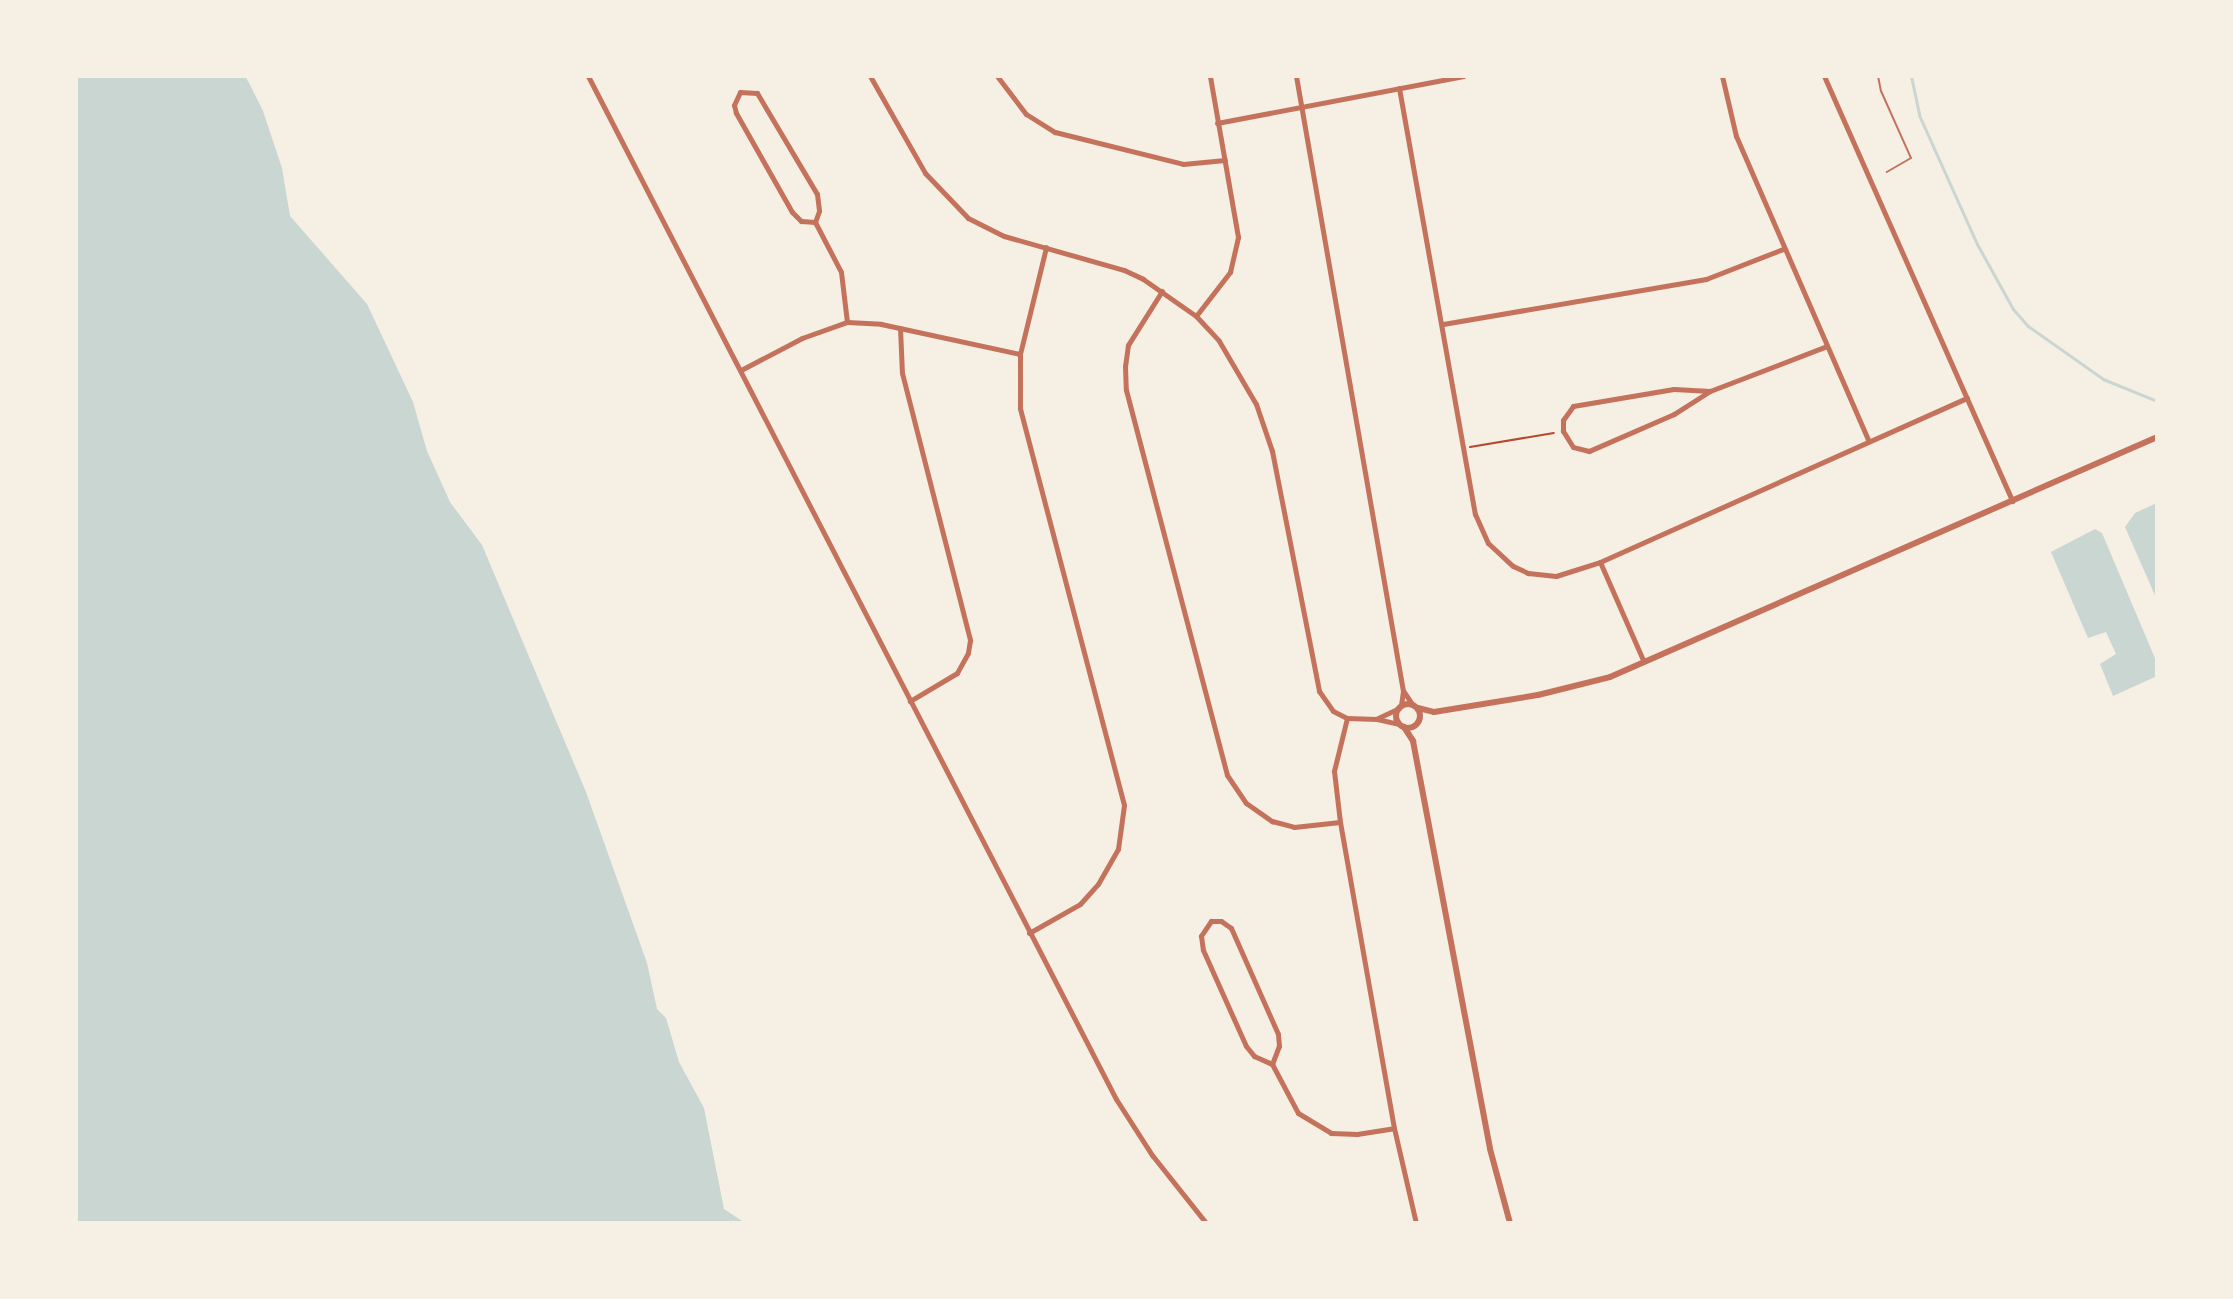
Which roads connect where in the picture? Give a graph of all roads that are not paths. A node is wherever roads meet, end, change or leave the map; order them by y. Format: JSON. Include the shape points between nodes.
{"nodes":[{"id":1,"x":588,"y":76,"type":"edge"},
{"id":2,"x":870,"y":76,"type":"edge"},
{"id":3,"x":997,"y":76,"type":"edge"},
{"id":4,"x":1210,"y":76,"type":"edge"},
{"id":5,"x":1296,"y":76,"type":"edge"},
{"id":6,"x":1464,"y":76,"type":"edge"},
{"id":7,"x":1722,"y":76,"type":"edge"},
{"id":8,"x":1824,"y":76,"type":"edge"},
{"id":9,"x":1878,"y":76,"type":"edge"},
{"id":10,"x":1399,"y":88,"type":"junction"},
{"id":11,"x":1301,"y":106,"type":"junction"},
{"id":12,"x":1217,"y":123,"type":"junction"},
{"id":13,"x":1225,"y":160,"type":"junction"},
{"id":14,"x":1887,"y":172,"type":"dead end"},
{"id":15,"x":815,"y":222,"type":"junction"},
{"id":16,"x":1046,"y":247,"type":"junction"},
{"id":17,"x":1783,"y":249,"type":"junction"},
{"id":18,"x":1162,"y":291,"type":"junction"},
{"id":19,"x":1196,"y":316,"type":"junction"},
{"id":20,"x":847,"y":322,"type":"junction"},
{"id":21,"x":1443,"y":324,"type":"junction"},
{"id":22,"x":900,"y":328,"type":"junction"},
{"id":23,"x":1827,"y":346,"type":"junction"},
{"id":24,"x":1020,"y":354,"type":"junction"},
{"id":25,"x":741,"y":370,"type":"junction"},
{"id":26,"x":1710,"y":391,"type":"junction"},
{"id":27,"x":1967,"y":398,"type":"junction"},
{"id":28,"x":2157,"y":437,"type":"edge"},
{"id":29,"x":1868,"y":440,"type":"junction"},
{"id":30,"x":2012,"y":501,"type":"junction"},
{"id":31,"x":1600,"y":562,"type":"junction"},
{"id":32,"x":1644,"y":662,"type":"junction"},
{"id":33,"x":1403,"y":691,"type":"junction"},
{"id":34,"x":910,"y":701,"type":"junction"},
{"id":35,"x":1415,"y":706,"type":"junction"},
{"id":36,"x":1400,"y":707,"type":"junction"},
{"id":37,"x":1434,"y":712,"type":"junction"},
{"id":38,"x":1347,"y":718,"type":"junction"},
{"id":39,"x":1377,"y":719,"type":"junction"},
{"id":40,"x":1418,"y":724,"type":"junction"},
{"id":41,"x":1402,"y":726,"type":"junction"},
{"id":42,"x":1413,"y":741,"type":"junction"},
{"id":43,"x":1340,"y":822,"type":"junction"},
{"id":44,"x":1029,"y":933,"type":"junction"},
{"id":45,"x":1272,"y":1064,"type":"junction"},
{"id":46,"x":1394,"y":1128,"type":"junction"},
{"id":47,"x":1206,"y":1223,"type":"edge"},
{"id":48,"x":1416,"y":1223,"type":"edge"},
{"id":49,"x":1510,"y":1223,"type":"edge"}],
"edges":[{"from":1,"to":25,"type":"street"},
{"from":2,"to":16,"type":"street","via":[[925,173],[953,206],[987,228]]},
{"from":3,"to":13,"type":"street","via":[[1026,114],[1055,132],[1183,164]]},
{"from":4,"to":12,"type":"street"},
{"from":5,"to":11,"type":"street"},
{"from":6,"to":10,"type":"street"},
{"from":7,"to":17,"type":"street","via":[[1736,136]]},
{"from":8,"to":27,"type":"street"},
{"from":9,"to":14,"type":"lane","via":[[1911,158]]},
{"from":10,"to":11,"type":"street"},
{"from":10,"to":21,"type":"street"},
{"from":11,"to":12,"type":"street"},
{"from":11,"to":33,"type":"street"},
{"from":12,"to":13,"type":"street"},
{"from":13,"to":19,"type":"street","via":[[1238,237],[1236,256],[1222,285]]},
{"from":15,"to":15,"type":"street","via":[[819,203],[802,167],[757,93],[740,92],[736,113],[784,198],[796,217]]},
{"from":15,"to":20,"type":"street","via":[[841,272]]},
{"from":16,"to":18,"type":"street","via":[[1124,270]]},
{"from":16,"to":24,"type":"street"},
{"from":17,"to":21,"type":"street","via":[[1706,279]]},
{"from":17,"to":23,"type":"street"},
{"from":18,"to":19,"type":"street"},
{"from":18,"to":43,"type":"street","via":[[1128,345],[1126,390],[1227,775],[1246,803],[1272,821],[1294,827]]},
{"from":19,"to":38,"type":"street","via":[[1233,360],[1264,423],[1281,487],[1315,676],[1324,702]]},
{"from":20,"to":22,"type":"street"},
{"from":20,"to":25,"type":"street"},
{"from":21,"to":31,"type":"street","via":[[1480,529],[1499,555],[1542,575],[1556,576]]},
{"from":22,"to":24,"type":"street"},
{"from":22,"to":34,"type":"street","via":[[902,373],[970,640],[957,673]]},
{"from":23,"to":26,"type":"street"},
{"from":23,"to":29,"type":"street"},
{"from":24,"to":44,"type":"street","via":[[1023,423],[1124,805],[1118,849],[1098,884],[1080,904]]},
{"from":25,"to":34,"type":"street"},
{"from":26,"to":26,"type":"street","via":[[1674,414],[1589,451],[1573,447],[1563,431],[1568,410],[1579,404],[1674,389]]},
{"from":27,"to":29,"type":"street"},
{"from":27,"to":30,"type":"street"},
{"from":28,"to":30,"type":"street"},
{"from":29,"to":31,"type":"street"},
{"from":30,"to":32,"type":"street"},
{"from":31,"to":32,"type":"street"},
{"from":32,"to":37,"type":"street","via":[[1583,686]]},
{"from":33,"to":35,"type":"street"},
{"from":33,"to":36,"type":"street"},
{"from":34,"to":44,"type":"street"},
{"from":35,"to":36,"type":"street"},
{"from":35,"to":37,"type":"street"},
{"from":35,"to":40,"type":"street"},
{"from":36,"to":39,"type":"street"},
{"from":36,"to":41,"type":"street"},
{"from":37,"to":40,"type":"street"},
{"from":38,"to":39,"type":"street"},
{"from":38,"to":43,"type":"street","via":[[1334,771]]},
{"from":39,"to":41,"type":"street"},
{"from":40,"to":41,"type":"street"},
{"from":40,"to":42,"type":"street"},
{"from":41,"to":42,"type":"street"},
{"from":42,"to":49,"type":"street","via":[[1490,1149]]},
{"from":43,"to":46,"type":"street"},
{"from":44,"to":47,"type":"street","via":[[1116,1099]]},
{"from":45,"to":45,"type":"street","via":[[1278,1034],[1231,928],[1211,921],[1201,936],[1203,950],[1246,1046]]},
{"from":45,"to":46,"type":"street","via":[[1298,1113],[1320,1128],[1344,1135]]},
{"from":46,"to":48,"type":"street"}]}
